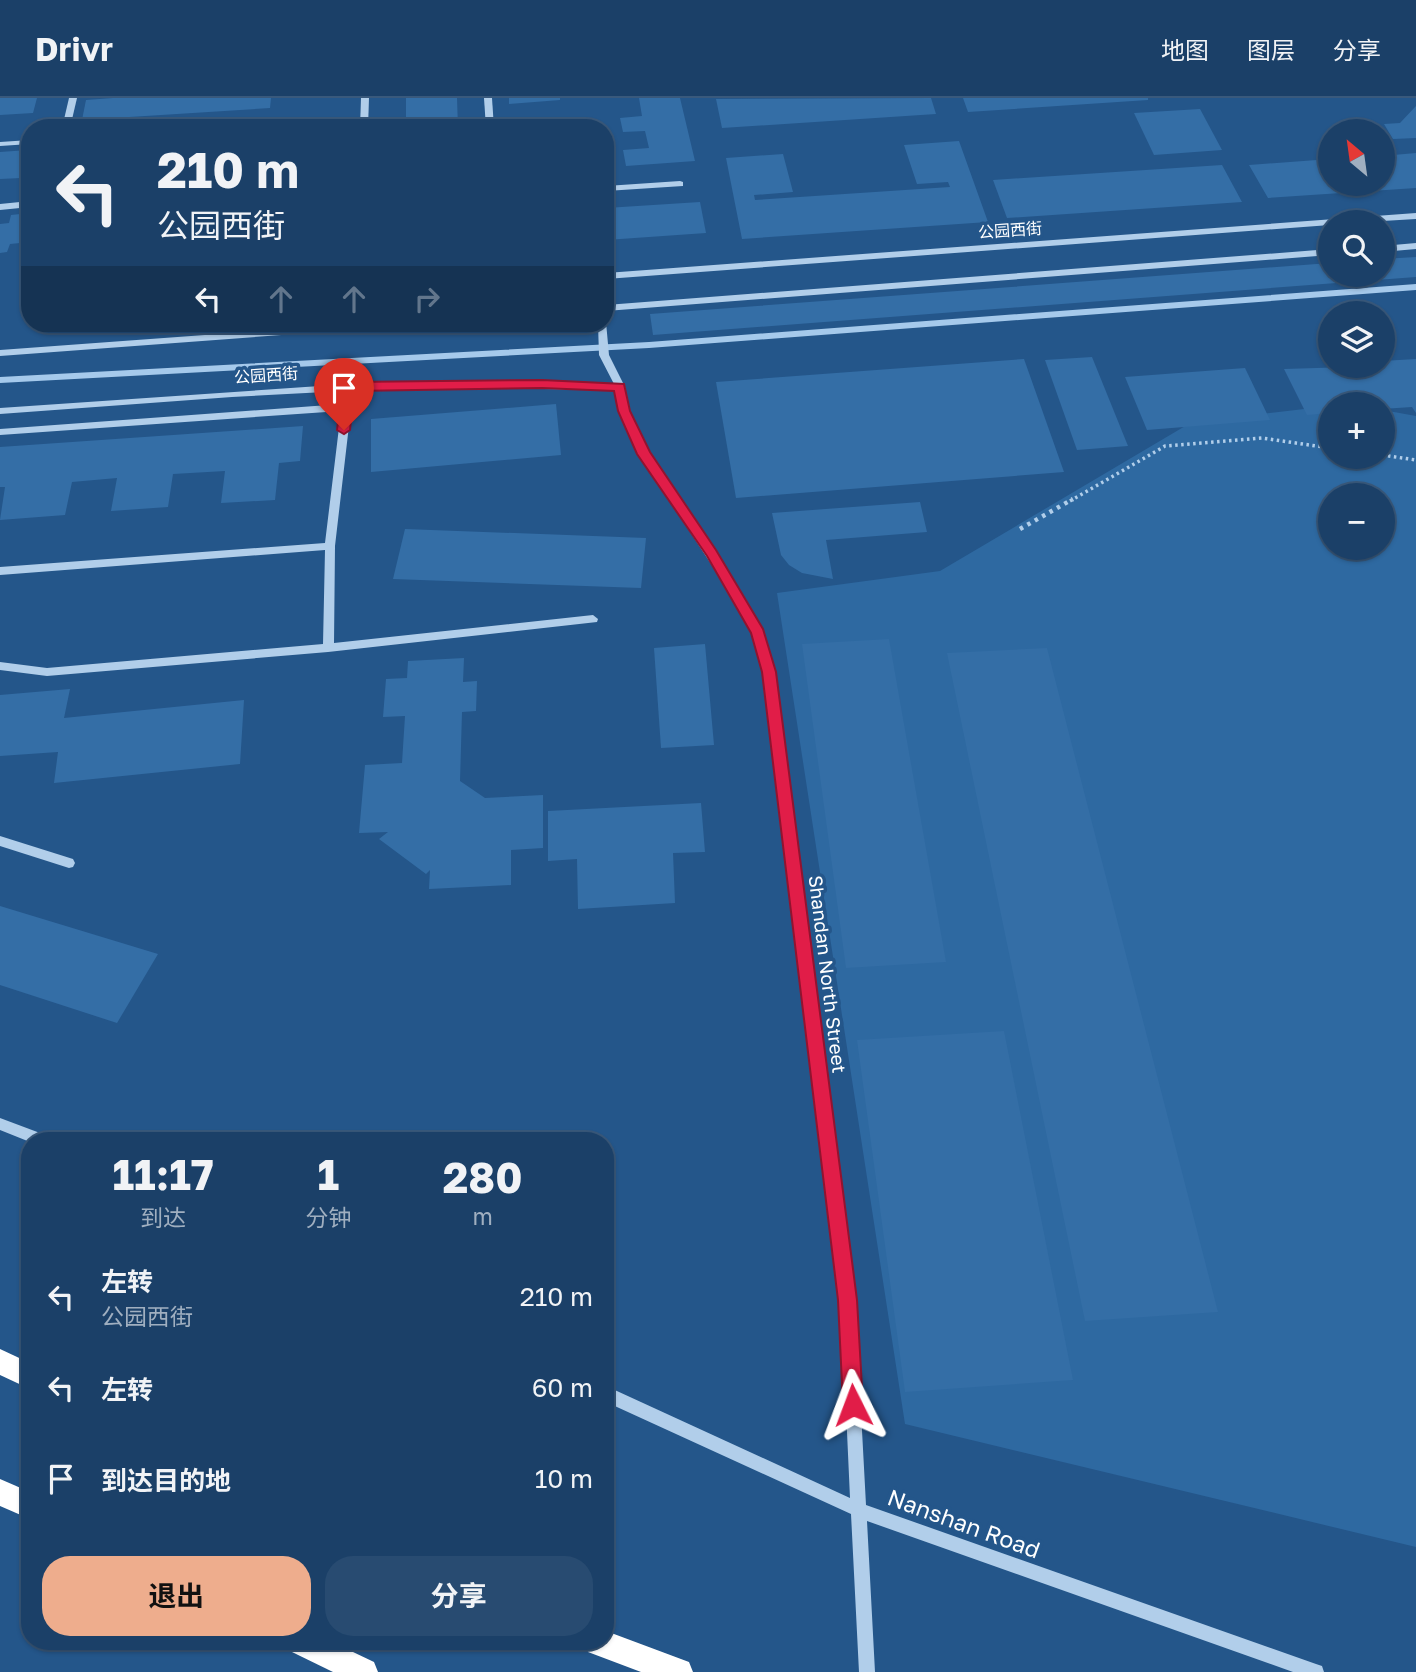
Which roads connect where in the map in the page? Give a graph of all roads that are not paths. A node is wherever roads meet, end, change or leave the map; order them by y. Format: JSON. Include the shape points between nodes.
{"nodes":[{"id":1,"x":73,"y":98,"type":"edge"},
{"id":2,"x":365,"y":98,"type":"edge"},
{"id":3,"x":488,"y":98,"type":"edge"},
{"id":4,"x":68,"y":119,"type":"edge"},
{"id":5,"x":364,"y":119,"type":"edge"},
{"id":6,"x":489,"y":119,"type":"edge"},
{"id":7,"x":21,"y":143,"type":"edge"},
{"id":8,"x":0,"y":144,"type":"edge"},
{"id":9,"x":680,"y":184,"type":"dead end"},
{"id":10,"x":614,"y":188,"type":"edge"},
{"id":11,"x":21,"y":205,"type":"edge"},
{"id":12,"x":0,"y":207,"type":"edge"},
{"id":13,"x":1416,"y":216,"type":"edge"},
{"id":14,"x":1416,"y":246,"type":"edge"},
{"id":15,"x":1395,"y":247,"type":"edge"},
{"id":16,"x":1318,"y":253,"type":"edge"},
{"id":17,"x":614,"y":275,"type":"edge"},
{"id":18,"x":614,"y":307,"type":"edge"},
{"id":19,"x":269,"y":333,"type":"edge"},
{"id":20,"x":603,"y":333,"type":"edge"},
{"id":21,"x":0,"y":353,"type":"edge"},
{"id":22,"x":349,"y":387,"type":"junction"},
{"id":23,"x":620,"y":387,"type":"junction"},
{"id":24,"x":346,"y":407,"type":"junction"},
{"id":25,"x":0,"y":411,"type":"edge"},
{"id":26,"x":0,"y":432,"type":"edge"},
{"id":27,"x":330,"y":546,"type":"junction"},
{"id":28,"x":0,"y":571,"type":"edge"},
{"id":29,"x":593,"y":620,"type":"dead end"},
{"id":30,"x":328,"y":648,"type":"junction"},
{"id":31,"x":0,"y":666,"type":"edge"},
{"id":32,"x":0,"y":841,"type":"edge"},
{"id":33,"x":69,"y":863,"type":"dead end"},
{"id":34,"x":0,"y":1125,"type":"edge"},
{"id":35,"x":21,"y":1133,"type":"edge"},
{"id":36,"x":0,"y":1362,"type":"edge"},
{"id":37,"x":21,"y":1372,"type":"edge"},
{"id":38,"x":614,"y":1398,"type":"edge"},
{"id":39,"x":0,"y":1492,"type":"edge"},
{"id":40,"x":21,"y":1502,"type":"edge"},
{"id":41,"x":859,"y":1510,"type":"junction"},
{"id":42,"x":614,"y":1648,"type":"edge"},
{"id":43,"x":319,"y":1650,"type":"edge"},
{"id":44,"x":364,"y":1672,"type":"edge"},
{"id":45,"x":680,"y":1672,"type":"edge"},
{"id":46,"x":867,"y":1672,"type":"edge"},
{"id":47,"x":1316,"y":1672,"type":"edge"}],
"edges":[{"from":1,"to":4,"type":"street"},
{"from":2,"to":5,"type":"street"},
{"from":3,"to":6,"type":"street"},
{"from":7,"to":8,"type":"street"},
{"from":9,"to":10,"type":"street"},
{"from":11,"to":12,"type":"street"},
{"from":13,"to":17,"type":"street","name":"公园西街"},
{"from":14,"to":15,"type":"street"},
{"from":16,"to":18,"type":"street"},
{"from":19,"to":21,"type":"street"},
{"from":20,"to":23,"type":"street","name":"Shandan North Street","via":[[604,355]]},
{"from":22,"to":23,"type":"street","name":"公园西街"},
{"from":22,"to":24,"type":"street"},
{"from":22,"to":25,"type":"street","name":"公园西街"},
{"from":23,"to":41,"type":"street","name":"Shandan North Street","via":[[624,411],[644,454],[736,593],[758,633],[769,672],[848,1300]]},
{"from":24,"to":26,"type":"street"},
{"from":24,"to":27,"type":"street"},
{"from":27,"to":28,"type":"street"},
{"from":27,"to":30,"type":"street"},
{"from":29,"to":30,"type":"street"},
{"from":30,"to":31,"type":"street","via":[[47,672]]},
{"from":32,"to":33,"type":"street"},
{"from":34,"to":35,"type":"street"},
{"from":36,"to":37,"type":"highway"},
{"from":38,"to":41,"type":"street","name":"Nanshan Road"},
{"from":39,"to":40,"type":"highway"},
{"from":41,"to":46,"type":"street","name":"Shandan North Street"},
{"from":41,"to":47,"type":"street","name":"Nanshan Road"},
{"from":42,"to":45,"type":"highway"},
{"from":43,"to":44,"type":"highway"}]}
